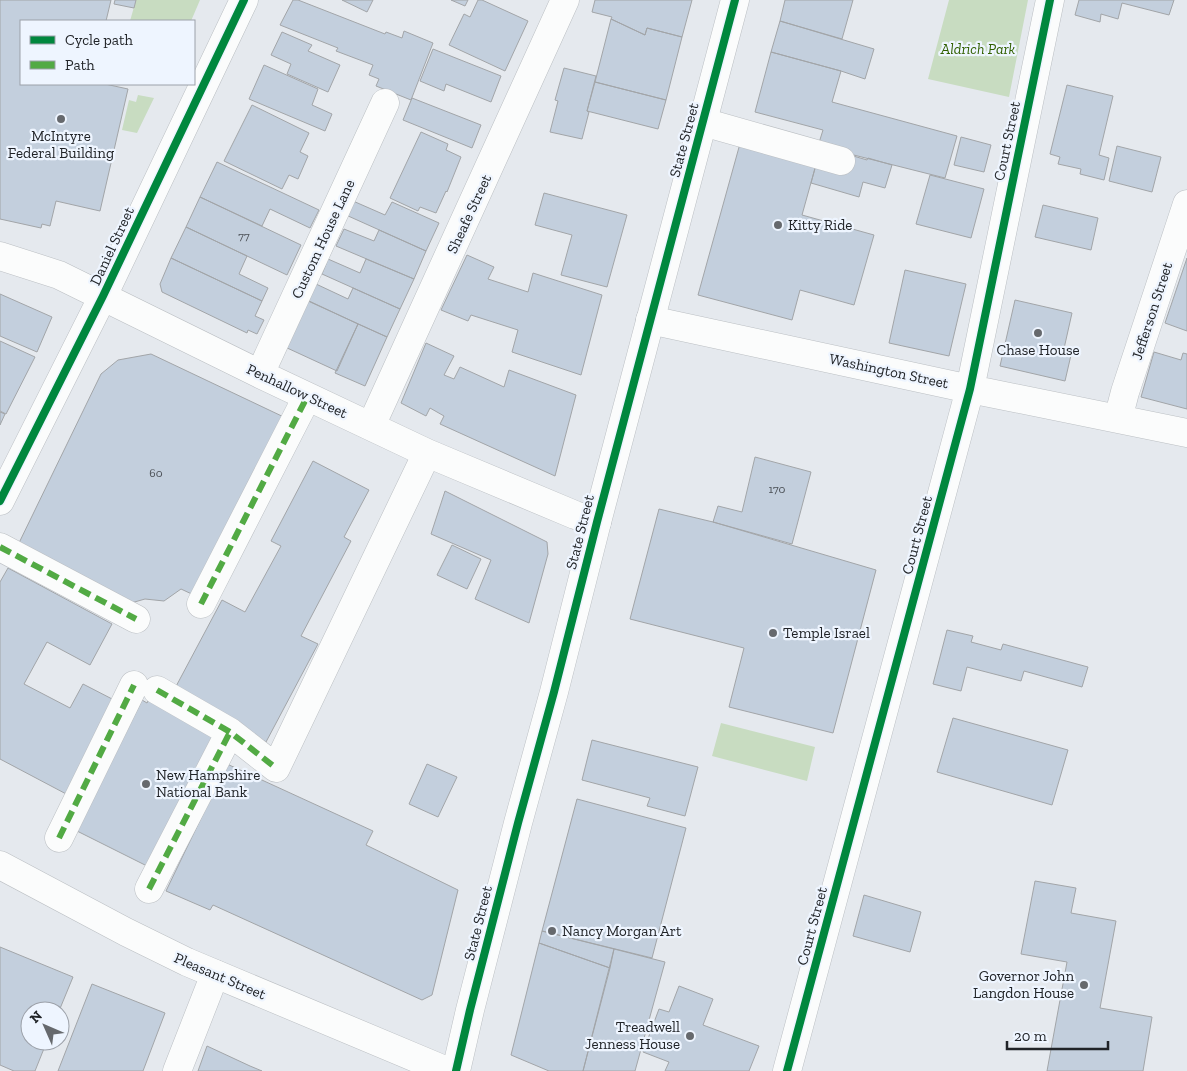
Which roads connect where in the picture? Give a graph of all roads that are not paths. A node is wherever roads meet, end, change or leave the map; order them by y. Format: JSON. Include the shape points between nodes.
{"nodes":[{"id":1,"x":244,"y":0,"type":"edge"},
{"id":2,"x":565,"y":0,"type":"edge"},
{"id":3,"x":735,"y":0,"type":"edge"},
{"id":4,"x":1050,"y":0,"type":"edge"},
{"id":5,"x":385,"y":103,"type":"dead end"},
{"id":6,"x":703,"y":122,"type":"junction"},
{"id":7,"x":841,"y":161,"type":"dead end"},
{"id":8,"x":1187,"y":204,"type":"edge"},
{"id":9,"x":1182,"y":237,"type":"edge"},
{"id":10,"x":0,"y":256,"type":"edge"},
{"id":11,"x":103,"y":296,"type":"junction"},
{"id":12,"x":650,"y":320,"type":"junction"},
{"id":13,"x":260,"y":374,"type":"junction"},
{"id":14,"x":970,"y":389,"type":"junction"},
{"id":15,"x":307,"y":397,"type":"junction"},
{"id":16,"x":1118,"y":418,"type":"junction"},
{"id":17,"x":371,"y":426,"type":"junction"},
{"id":18,"x":1187,"y":434,"type":"edge"},
{"id":19,"x":426,"y":453,"type":"junction"},
{"id":20,"x":0,"y":501,"type":"edge"},
{"id":21,"x":597,"y":522,"type":"junction"},
{"id":22,"x":0,"y":547,"type":"edge"},
{"id":23,"x":201,"y":604,"type":"dead end"},
{"id":24,"x":136,"y":619,"type":"dead end"},
{"id":25,"x":230,"y":732,"type":"junction"},
{"id":26,"x":59,"y":838,"type":"dead end"},
{"id":27,"x":0,"y":865,"type":"edge"},
{"id":28,"x":149,"y":889,"type":"dead end"},
{"id":29,"x":215,"y":974,"type":"junction"},
{"id":30,"x":177,"y":1071,"type":"edge"},
{"id":31,"x":447,"y":1071,"type":"edge"},
{"id":32,"x":456,"y":1071,"type":"edge"},
{"id":33,"x":787,"y":1071,"type":"edge"}],
"edges":[{"from":1,"to":11,"type":"street","name":"Daniel Street"},
{"from":2,"to":17,"type":"street","name":"Sheafe Street"},
{"from":3,"to":6,"type":"street","name":"State Street"},
{"from":4,"to":14,"type":"street","name":"Court Street"},
{"from":5,"to":13,"type":"street","name":"Custom House Lane"},
{"from":6,"to":7,"type":"street"},
{"from":6,"to":12,"type":"street","name":"State Street"},
{"from":8,"to":9,"type":"street","name":"Jefferson Street"},
{"from":9,"to":16,"type":"street","name":"Jefferson Street"},
{"from":10,"to":11,"type":"street","name":"Penhallow Street","via":[[59,275]]},
{"from":11,"to":13,"type":"street","name":"Penhallow Street"},
{"from":11,"to":20,"type":"street","name":"Daniel Street"},
{"from":12,"to":14,"type":"street","name":"Washington Street"},
{"from":12,"to":21,"type":"street","name":"State Street"},
{"from":13,"to":15,"type":"street","name":"Penhallow Street"},
{"from":14,"to":16,"type":"street","name":"Washington Street"},
{"from":14,"to":33,"type":"street","name":"Court Street"},
{"from":15,"to":17,"type":"street","name":"Penhallow Street"},
{"from":15,"to":23,"type":"street"},
{"from":16,"to":18,"type":"street","name":"Washington Street"},
{"from":17,"to":19,"type":"street","name":"Penhallow Street"},
{"from":19,"to":21,"type":"street","name":"Penhallow Street"},
{"from":19,"to":25,"type":"street","via":[[276,768]]},
{"from":21,"to":32,"type":"street","name":"State Street"},
{"from":22,"to":24,"type":"street"},
{"from":25,"to":26,"type":"street","via":[[146,687]]},
{"from":25,"to":28,"type":"street"},
{"from":27,"to":29,"type":"street","name":"Pleasant Street","via":[[126,932]]},
{"from":29,"to":30,"type":"street"},
{"from":29,"to":31,"type":"street","name":"Pleasant Street"}]}
